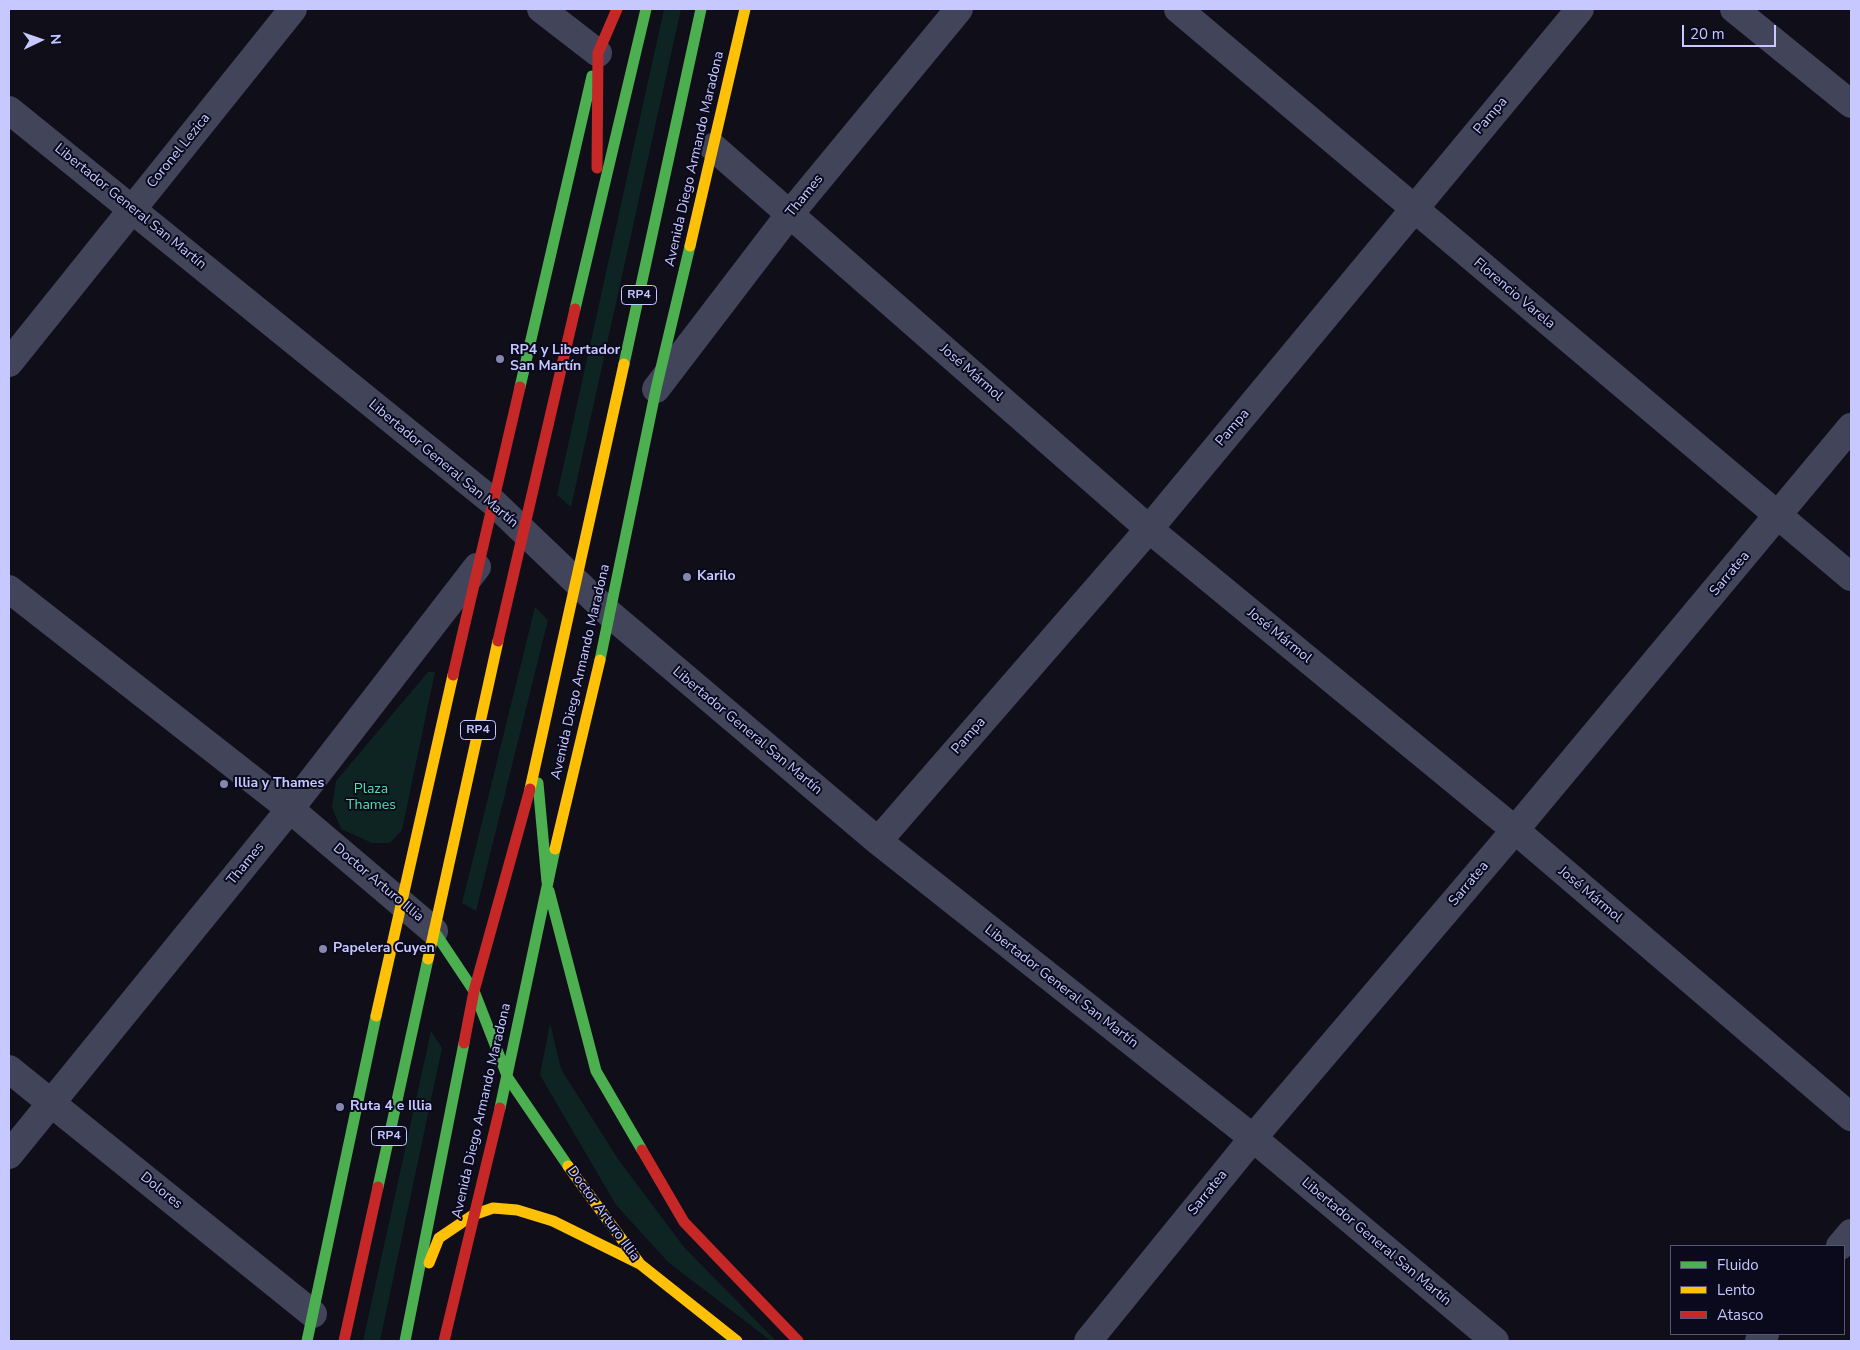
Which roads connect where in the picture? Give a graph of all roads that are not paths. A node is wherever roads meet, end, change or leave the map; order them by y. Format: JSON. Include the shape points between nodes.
{"nodes":[{"id":1,"x":293,"y":9,"type":"edge"},
{"id":2,"x":541,"y":9,"type":"edge"},
{"id":3,"x":607,"y":9,"type":"edge"},
{"id":4,"x":617,"y":9,"type":"edge"},
{"id":5,"x":646,"y":9,"type":"edge"},
{"id":6,"x":701,"y":9,"type":"edge"},
{"id":7,"x":745,"y":9,"type":"edge"},
{"id":8,"x":959,"y":9,"type":"edge"},
{"id":9,"x":1178,"y":9,"type":"edge"},
{"id":10,"x":1580,"y":9,"type":"edge"},
{"id":11,"x":1734,"y":9,"type":"edge"},
{"id":12,"x":598,"y":53,"type":"junction"},
{"id":13,"x":1851,"y":104,"type":"edge"},
{"id":14,"x":9,"y":110,"type":"edge"},
{"id":15,"x":713,"y":147,"type":"junction"},
{"id":16,"x":1414,"y":209,"type":"junction"},
{"id":17,"x":133,"y":210,"type":"junction"},
{"id":18,"x":789,"y":215,"type":"junction"},
{"id":19,"x":596,"y":217,"type":"junction"},
{"id":20,"x":9,"y":363,"type":"edge"},
{"id":21,"x":656,"y":389,"type":"junction"},
{"id":22,"x":1851,"y":426,"type":"edge"},
{"id":23,"x":492,"y":501,"type":"junction"},
{"id":24,"x":1778,"y":517,"type":"junction"},
{"id":25,"x":1149,"y":529,"type":"junction"},
{"id":26,"x":522,"y":530,"type":"junction"},
{"id":27,"x":477,"y":567,"type":"junction"},
{"id":28,"x":1851,"y":578,"type":"edge"},
{"id":29,"x":576,"y":582,"type":"junction"},
{"id":30,"x":9,"y":589,"type":"edge"},
{"id":31,"x":611,"y":615,"type":"junction"},
{"id":32,"x":536,"y":767,"type":"junction"},
{"id":33,"x":290,"y":809,"type":"junction"},
{"id":34,"x":1515,"y":830,"type":"junction"},
{"id":35,"x":878,"y":841,"type":"junction"},
{"id":36,"x":547,"y":882,"type":"junction"},
{"id":37,"x":400,"y":902,"type":"junction"},
{"id":38,"x":434,"y":931,"type":"junction"},
{"id":39,"x":474,"y":991,"type":"junction"},
{"id":40,"x":9,"y":1069,"type":"edge"},
{"id":41,"x":508,"y":1078,"type":"junction"},
{"id":42,"x":51,"y":1103,"type":"junction"},
{"id":43,"x":1851,"y":1117,"type":"edge"},
{"id":44,"x":1253,"y":1138,"type":"junction"},
{"id":45,"x":9,"y":1155,"type":"edge"},
{"id":46,"x":472,"y":1215,"type":"junction"},
{"id":47,"x":1851,"y":1233,"type":"edge"},
{"id":48,"x":1841,"y":1245,"type":"edge"},
{"id":49,"x":640,"y":1264,"type":"junction"},
{"id":50,"x":416,"y":1292,"type":"junction"},
{"id":51,"x":313,"y":1314,"type":"junction"},
{"id":52,"x":307,"y":1341,"type":"edge"},
{"id":53,"x":344,"y":1341,"type":"edge"},
{"id":54,"x":405,"y":1341,"type":"edge"},
{"id":55,"x":444,"y":1341,"type":"edge"},
{"id":56,"x":737,"y":1341,"type":"edge"},
{"id":57,"x":798,"y":1341,"type":"edge"},
{"id":58,"x":1088,"y":1341,"type":"edge"},
{"id":59,"x":1495,"y":1341,"type":"edge"}],
"edges":[{"from":1,"to":17,"type":"street","name":"Coronel Lezica"},
{"from":2,"to":12,"type":"street"},
{"from":3,"to":12,"type":"main road"},
{"from":4,"to":12,"type":"main road"},
{"from":5,"to":19,"type":"main road","number":"RP4"},
{"from":6,"to":29,"type":"main road","name":"Avenida Diego Armando Maradona","number":"RP4"},
{"from":7,"to":15,"type":"main road","name":"Avenida Diego Armando Maradona"},
{"from":8,"to":18,"type":"street","name":"Thames"},
{"from":9,"to":16,"type":"street","name":"Florencio Varela"},
{"from":10,"to":16,"type":"street","name":"Pampa"},
{"from":11,"to":13,"type":"street"},
{"from":12,"to":19,"type":"main road"},
{"from":12,"to":23,"type":"main road"},
{"from":14,"to":17,"type":"street","name":"Libertador General San Martín"},
{"from":15,"to":18,"type":"street","name":"José Mármol"},
{"from":15,"to":21,"type":"main road","name":"Avenida Diego Armando Maradona"},
{"from":16,"to":24,"type":"street","name":"Florencio Varela"},
{"from":16,"to":25,"type":"street","name":"Pampa"},
{"from":17,"to":20,"type":"street","name":"Coronel Lezica"},
{"from":17,"to":23,"type":"street","name":"Libertador General San Martín"},
{"from":18,"to":21,"type":"street","name":"Thames"},
{"from":18,"to":25,"type":"street","name":"José Mármol"},
{"from":19,"to":26,"type":"main road","number":"RP4"},
{"from":21,"to":31,"type":"main road","name":"Avenida Diego Armando Maradona"},
{"from":22,"to":24,"type":"street","name":"Sarratea"},
{"from":23,"to":26,"type":"street","name":"Libertador General San Martín"},
{"from":23,"to":27,"type":"main road"},
{"from":24,"to":28,"type":"street","name":"Florencio Varela"},
{"from":24,"to":34,"type":"street","name":"Sarratea"},
{"from":25,"to":34,"type":"street","name":"José Mármol"},
{"from":25,"to":35,"type":"street","name":"Pampa"},
{"from":26,"to":29,"type":"street","name":"Libertador General San Martín"},
{"from":26,"to":38,"type":"main road","number":"RP4"},
{"from":27,"to":33,"type":"street","name":"Thames"},
{"from":27,"to":37,"type":"main road"},
{"from":29,"to":31,"type":"street","name":"Libertador General San Martín"},
{"from":29,"to":32,"type":"main road","name":"Avenida Diego Armando Maradona","number":"RP4"},
{"from":30,"to":33,"type":"street","name":"Doctor Arturo Illia"},
{"from":31,"to":35,"type":"street","name":"Libertador General San Martín"},
{"from":31,"to":36,"type":"main road","name":"Avenida Diego Armando Maradona"},
{"from":32,"to":36,"type":"main road"},
{"from":32,"to":39,"type":"main road","name":"Avenida Diego Armando Maradona","number":"RP4"},
{"from":33,"to":37,"type":"street","name":"Doctor Arturo Illia"},
{"from":33,"to":42,"type":"street","name":"Thames"},
{"from":34,"to":43,"type":"street","name":"José Mármol"},
{"from":34,"to":44,"type":"street","name":"Sarratea"},
{"from":35,"to":44,"type":"street","name":"Libertador General San Martín"},
{"from":36,"to":41,"type":"main road","name":"Avenida Diego Armando Maradona"},
{"from":36,"to":57,"type":"main road","via":[[596,1071],[684,1222]]},
{"from":37,"to":38,"type":"street","name":"Doctor Arturo Illia"},
{"from":37,"to":51,"type":"main road"},
{"from":38,"to":39,"type":"main road","name":"Doctor Arturo Illia"},
{"from":38,"to":53,"type":"main road","number":"RP4"},
{"from":39,"to":41,"type":"main road","name":"Doctor Arturo Illia"},
{"from":39,"to":50,"type":"main road","name":"Avenida Diego Armando Maradona","number":"RP4"},
{"from":40,"to":42,"type":"street","name":"Dolores"},
{"from":41,"to":46,"type":"main road","name":"Avenida Diego Armando Maradona"},
{"from":41,"to":49,"type":"main road","name":"Doctor Arturo Illia","via":[[594,1204]]},
{"from":42,"to":45,"type":"street","name":"Thames"},
{"from":42,"to":51,"type":"street","name":"Dolores"},
{"from":44,"to":58,"type":"street","name":"Sarratea"},
{"from":44,"to":59,"type":"street","name":"Libertador General San Martín"},
{"from":46,"to":49,"type":"main road","via":[[492,1208],[516,1210],[544,1218]]},
{"from":46,"to":50,"type":"main road","via":[[439,1238]]},
{"from":46,"to":55,"type":"main road","name":"Avenida Diego Armando Maradona"},
{"from":47,"to":48,"type":"street"},
{"from":49,"to":56,"type":"main road","name":"Doctor Arturo Illia"},
{"from":50,"to":54,"type":"main road","name":"Avenida Diego Armando Maradona","number":"RP4"},
{"from":51,"to":52,"type":"main road"}]}
